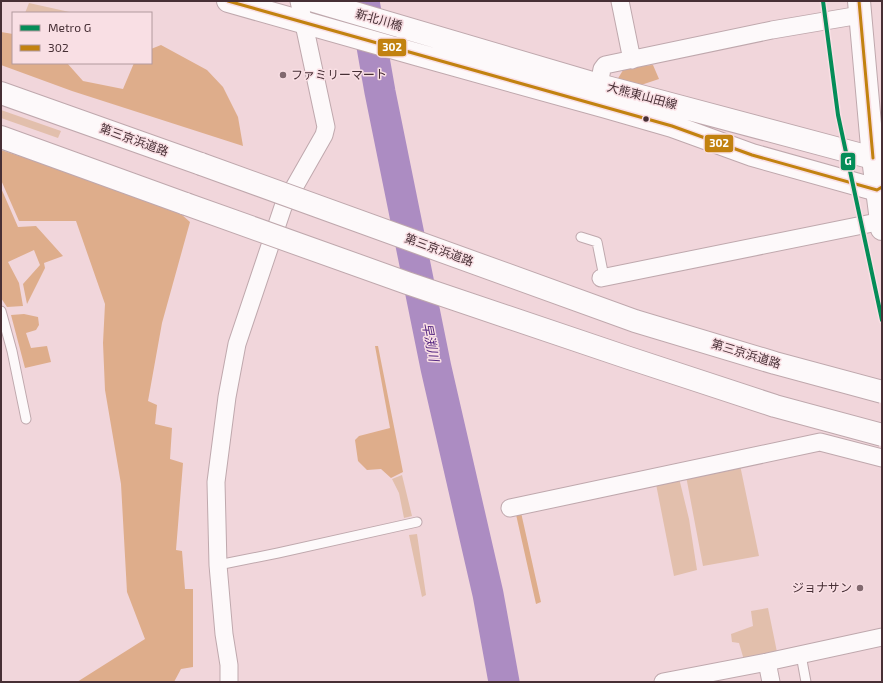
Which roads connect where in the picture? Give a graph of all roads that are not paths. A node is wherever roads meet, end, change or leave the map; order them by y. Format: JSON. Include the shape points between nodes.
{"nodes":[{"id":1,"x":228,"y":1,"type":"edge"},
{"id":2,"x":299,"y":1,"type":"edge"},
{"id":3,"x":620,"y":1,"type":"edge"},
{"id":4,"x":318,"y":2,"type":"edge"},
{"id":5,"x":860,"y":8,"type":"edge"},
{"id":6,"x":304,"y":23,"type":"junction"},
{"id":7,"x":413,"y":30,"type":"joint"},
{"id":8,"x":419,"y":55,"type":"joint"},
{"id":9,"x":632,"y":60,"type":"junction"},
{"id":10,"x":599,"y":85,"type":"junction"},
{"id":11,"x":1,"y":93,"type":"edge"},
{"id":12,"x":1,"y":137,"type":"edge"},
{"id":13,"x":877,"y":161,"type":"edge"},
{"id":14,"x":879,"y":189,"type":"edge"},
{"id":15,"x":882,"y":224,"type":"edge"},
{"id":16,"x":582,"y":237,"type":"dead end"},
{"id":17,"x":602,"y":278,"type":"joint"},
{"id":18,"x":1,"y":311,"type":"edge"},
{"id":19,"x":882,"y":392,"type":"edge"},
{"id":20,"x":26,"y":419,"type":"dead end"},
{"id":21,"x":882,"y":435,"type":"edge"},
{"id":22,"x":882,"y":458,"type":"edge"},
{"id":23,"x":510,"y":508,"type":"dead end"},
{"id":24,"x":417,"y":522,"type":"dead end"},
{"id":25,"x":218,"y":565,"type":"junction"},
{"id":26,"x":882,"y":637,"type":"edge"},
{"id":27,"x":801,"y":655,"type":"junction"},
{"id":28,"x":767,"y":662,"type":"junction"},
{"id":29,"x":714,"y":677,"type":"edge"},
{"id":30,"x":229,"y":682,"type":"edge"},
{"id":31,"x":663,"y":682,"type":"edge"},
{"id":32,"x":771,"y":682,"type":"edge"},
{"id":33,"x":806,"y":682,"type":"edge"}],
"edges":[{"from":1,"to":6,"type":"main road"},
{"from":2,"to":6,"type":"street"},
{"from":3,"to":9,"type":"street"},
{"from":4,"to":7,"type":"main road","name":"新北川橋"},
{"from":5,"to":9,"type":"street"},
{"from":5,"to":13,"type":"main road"},
{"from":6,"to":8,"type":"main road","name":"新北川橋"},
{"from":6,"to":25,"type":"street","via":[[326,127],[324,135],[283,207],[237,344],[226,397],[216,482]]},
{"from":7,"to":10,"type":"main road","name":"大熊東山田線"},
{"from":8,"to":14,"type":"main road","name":"大熊東山田線","via":[[672,126],[752,155]]},
{"from":9,"to":10,"type":"street","via":[[604,65]]},
{"from":10,"to":13,"type":"main road","name":"大熊東山田線"},
{"from":11,"to":19,"type":"main road","name":"第三京浜道路","bridge":true,"via":[[635,320],[775,363]]},
{"from":12,"to":21,"type":"main road","bridge":true,"via":[[407,283],[775,406]]},
{"from":13,"to":14,"type":"main road"},
{"from":14,"to":15,"type":"main road"},
{"from":15,"to":17,"type":"street"},
{"from":16,"to":17,"type":"lane","via":[[597,242]]},
{"from":18,"to":20,"type":"lane"},
{"from":22,"to":23,"type":"street","via":[[820,442]]},
{"from":24,"to":25,"type":"lane"},
{"from":25,"to":30,"type":"street"},
{"from":26,"to":27,"type":"street"},
{"from":27,"to":28,"type":"street"},
{"from":27,"to":33,"type":"lane"},
{"from":28,"to":29,"type":"street"},
{"from":28,"to":32,"type":"street"},
{"from":29,"to":31,"type":"street"}]}
